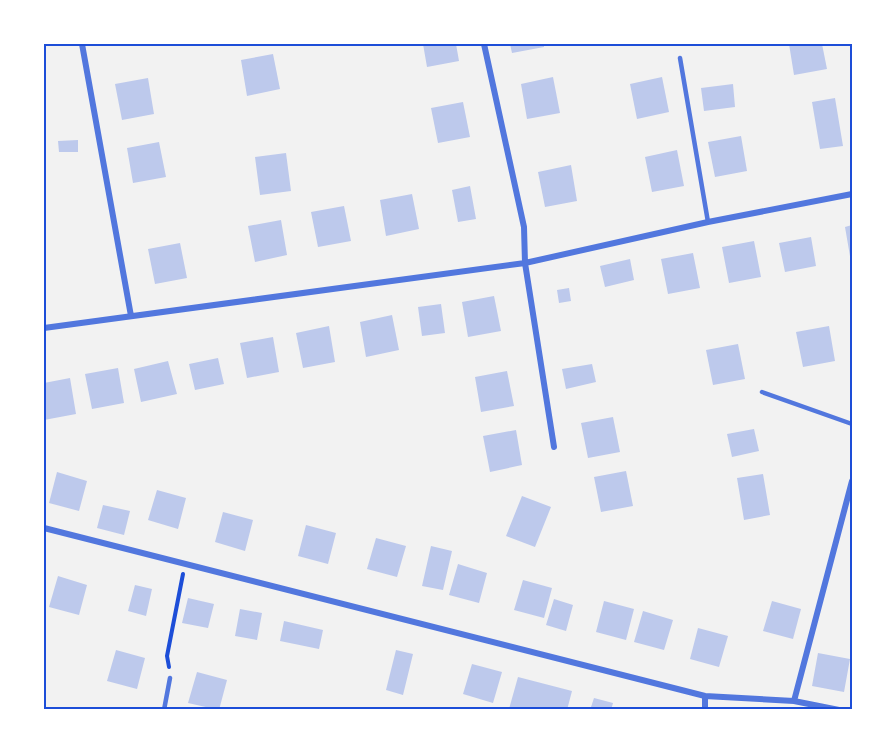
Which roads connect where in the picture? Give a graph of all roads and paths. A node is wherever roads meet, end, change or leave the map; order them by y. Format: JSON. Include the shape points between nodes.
{"nodes":[{"id":1,"x":82,"y":44,"type":"edge"},
{"id":2,"x":484,"y":44,"type":"edge"},
{"id":3,"x":680,"y":58,"type":"dead end"},
{"id":4,"x":852,"y":194,"type":"edge"},
{"id":5,"x":708,"y":222,"type":"junction"},
{"id":6,"x":525,"y":263,"type":"junction"},
{"id":7,"x":131,"y":316,"type":"junction"},
{"id":8,"x":44,"y":328,"type":"edge"},
{"id":9,"x":762,"y":392,"type":"dead end"},
{"id":10,"x":852,"y":424,"type":"edge"},
{"id":11,"x":554,"y":447,"type":"dead end"},
{"id":12,"x":852,"y":484,"type":"edge"},
{"id":13,"x":44,"y":528,"type":"edge"},
{"id":14,"x":185,"y":564,"type":"junction"},
{"id":15,"x":170,"y":678,"type":"joint"},
{"id":16,"x":705,"y":696,"type":"junction"},
{"id":17,"x":794,"y":701,"type":"junction"},
{"id":18,"x":164,"y":710,"type":"edge"},
{"id":19,"x":705,"y":710,"type":"edge"},
{"id":20,"x":838,"y":710,"type":"edge"}],
"edges":[{"from":1,"to":7,"type":"street"},
{"from":2,"to":6,"type":"street","via":[[524,227]]},
{"from":3,"to":5,"type":"lane"},
{"from":4,"to":5,"type":"street"},
{"from":5,"to":6,"type":"street"},
{"from":6,"to":7,"type":"street"},
{"from":6,"to":11,"type":"street"},
{"from":7,"to":8,"type":"street"},
{"from":9,"to":10,"type":"lane"},
{"from":12,"to":17,"type":"street"},
{"from":13,"to":14,"type":"street"},
{"from":14,"to":15,"type":"path","via":[[167,656]]},
{"from":14,"to":16,"type":"street"},
{"from":15,"to":18,"type":"lane"},
{"from":16,"to":17,"type":"street"},
{"from":16,"to":19,"type":"street"},
{"from":17,"to":20,"type":"street"}]}
